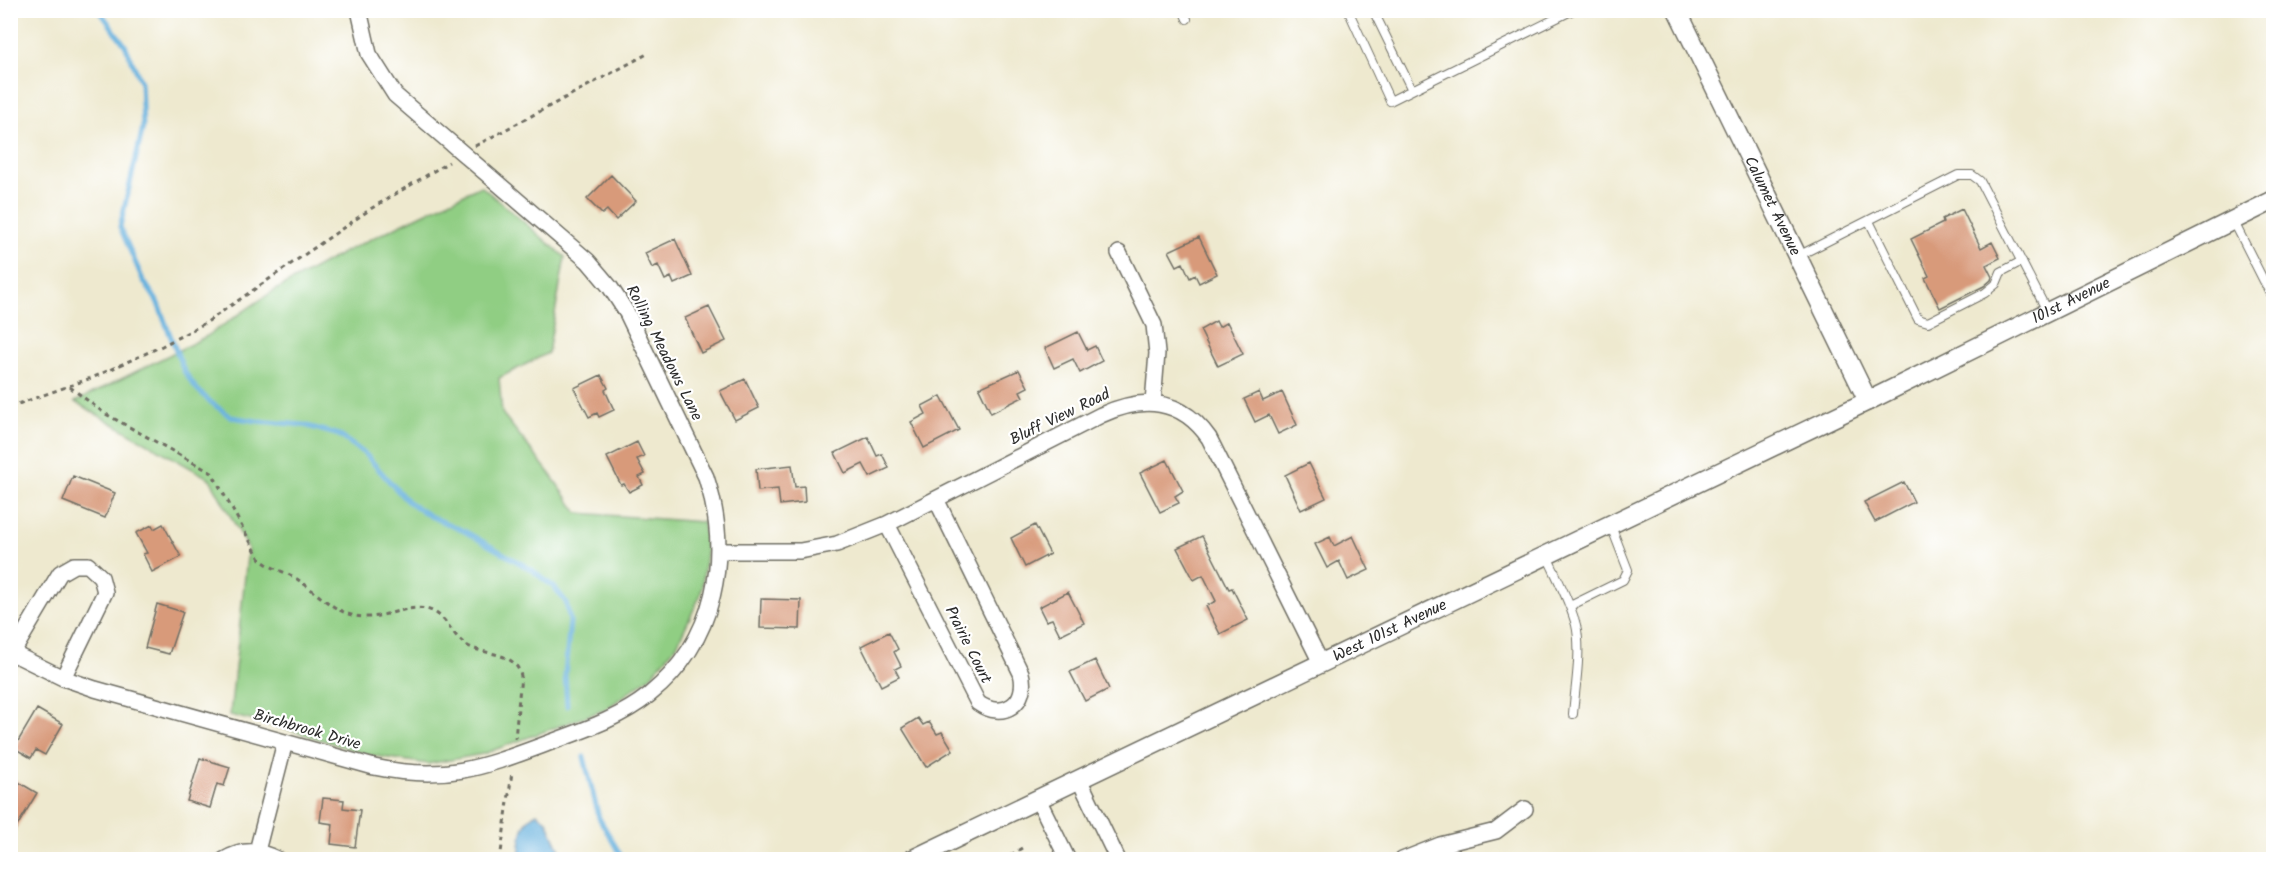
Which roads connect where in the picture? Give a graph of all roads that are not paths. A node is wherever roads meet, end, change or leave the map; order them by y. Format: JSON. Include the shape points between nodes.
{"nodes":[{"id":1,"x":359,"y":10,"type":"edge"},
{"id":2,"x":1183,"y":10,"type":"edge"},
{"id":3,"x":1347,"y":10,"type":"edge"},
{"id":4,"x":1373,"y":10,"type":"edge"},
{"id":5,"x":1677,"y":10,"type":"edge"},
{"id":6,"x":1572,"y":11,"type":"edge"},
{"id":7,"x":1187,"y":19,"type":"dead end"},
{"id":8,"x":1412,"y":90,"type":"junction"},
{"id":9,"x":2274,"y":200,"type":"edge"},
{"id":10,"x":2233,"y":220,"type":"junction"},
{"id":11,"x":1869,"y":221,"type":"junction"},
{"id":12,"x":1119,"y":253,"type":"dead end"},
{"id":13,"x":1798,"y":256,"type":"junction"},
{"id":14,"x":2022,"y":261,"type":"junction"},
{"id":15,"x":2274,"y":301,"type":"edge"},
{"id":16,"x":2048,"y":312,"type":"junction"},
{"id":17,"x":1868,"y":401,"type":"junction"},
{"id":18,"x":1153,"y":403,"type":"junction"},
{"id":19,"x":936,"y":499,"type":"junction"},
{"id":20,"x":887,"y":524,"type":"junction"},
{"id":21,"x":1611,"y":524,"type":"junction"},
{"id":22,"x":719,"y":551,"type":"junction"},
{"id":23,"x":1546,"y":555,"type":"junction"},
{"id":24,"x":1570,"y":606,"type":"junction"},
{"id":25,"x":11,"y":654,"type":"edge"},
{"id":26,"x":1321,"y":663,"type":"junction"},
{"id":27,"x":63,"y":678,"type":"junction"},
{"id":28,"x":1574,"y":714,"type":"dead end"},
{"id":29,"x":598,"y":724,"type":"joint"},
{"id":30,"x":285,"y":742,"type":"junction"},
{"id":31,"x":1079,"y":779,"type":"junction"},
{"id":32,"x":1038,"y":799,"type":"junction"},
{"id":33,"x":1525,"y":809,"type":"dead end"},
{"id":34,"x":257,"y":851,"type":"junction"},
{"id":35,"x":224,"y":860,"type":"edge"},
{"id":36,"x":279,"y":860,"type":"edge"},
{"id":37,"x":911,"y":860,"type":"edge"},
{"id":38,"x":1068,"y":860,"type":"edge"},
{"id":39,"x":1118,"y":860,"type":"edge"},
{"id":40,"x":1402,"y":860,"type":"edge"}],
"edges":[{"from":1,"to":22,"type":"street","name":"Rolling Meadows Lane","via":[[369,54],[405,105],[588,261],[619,300],[706,477],[715,510]]},
{"from":2,"to":7,"type":"lane"},
{"from":3,"to":8,"type":"lane","via":[[1390,101]]},
{"from":4,"to":8,"type":"lane"},
{"from":5,"to":13,"type":"street","name":"Calumet Avenue"},
{"from":6,"to":8,"type":"lane"},
{"from":9,"to":10,"type":"street","name":"101st Avenue"},
{"from":10,"to":15,"type":"lane"},
{"from":10,"to":16,"type":"street","name":"101st Avenue"},
{"from":11,"to":13,"type":"lane"},
{"from":11,"to":14,"type":"lane","via":[[1958,175],[1972,175],[1980,181]]},
{"from":11,"to":14,"type":"lane","via":[[1918,319],[1928,322],[1985,293],[1996,284],[2001,272]]},
{"from":12,"to":18,"type":"street","via":[[1154,326],[1157,353]]},
{"from":13,"to":17,"type":"street","name":"Calumet Avenue"},
{"from":14,"to":16,"type":"lane"},
{"from":16,"to":17,"type":"street","name":"101st Avenue"},
{"from":17,"to":21,"type":"street","name":"West 101st Avenue"},
{"from":18,"to":19,"type":"street","name":"Bluff View Road","via":[[1115,409]]},
{"from":18,"to":26,"type":"street","name":"Bluff View Road","via":[[1169,406],[1202,427]]},
{"from":19,"to":20,"type":"street","name":"Bluff View Road"},
{"from":19,"to":20,"type":"street","name":"Prairie Court","via":[[1021,673],[1023,690],[1009,708],[993,710],[978,703]]},
{"from":20,"to":22,"type":"street","name":"Bluff View Road","via":[[816,549]]},
{"from":21,"to":23,"type":"street","name":"West 101st Avenue"},
{"from":21,"to":24,"type":"lane","via":[[1628,570],[1623,580]]},
{"from":22,"to":29,"type":"street","name":"Rolling Meadows Lane","via":[[712,598],[687,653],[648,696]]},
{"from":23,"to":24,"type":"lane"},
{"from":23,"to":26,"type":"street","name":"West 101st Avenue"},
{"from":24,"to":28,"type":"lane","via":[[1576,627]]},
{"from":25,"to":27,"type":"street","name":"Birchbrook Drive"},
{"from":25,"to":27,"type":"street","via":[[60,573],[74,565],[88,565],[101,577],[105,592]]},
{"from":26,"to":31,"type":"street","name":"West 101st Avenue"},
{"from":27,"to":30,"type":"street","name":"Birchbrook Drive"},
{"from":29,"to":30,"type":"street","name":"Birchbrook Drive","via":[[474,769],[432,774],[374,767]]},
{"from":30,"to":34,"type":"street"},
{"from":31,"to":32,"type":"street","name":"West 101st Avenue"},
{"from":31,"to":39,"type":"street"},
{"from":32,"to":37,"type":"street","name":"West 101st Avenue"},
{"from":32,"to":38,"type":"street"},
{"from":33,"to":40,"type":"street","via":[[1496,831],[1440,845]]},
{"from":34,"to":35,"type":"street","via":[[241,852]]},
{"from":34,"to":36,"type":"street"}]}
